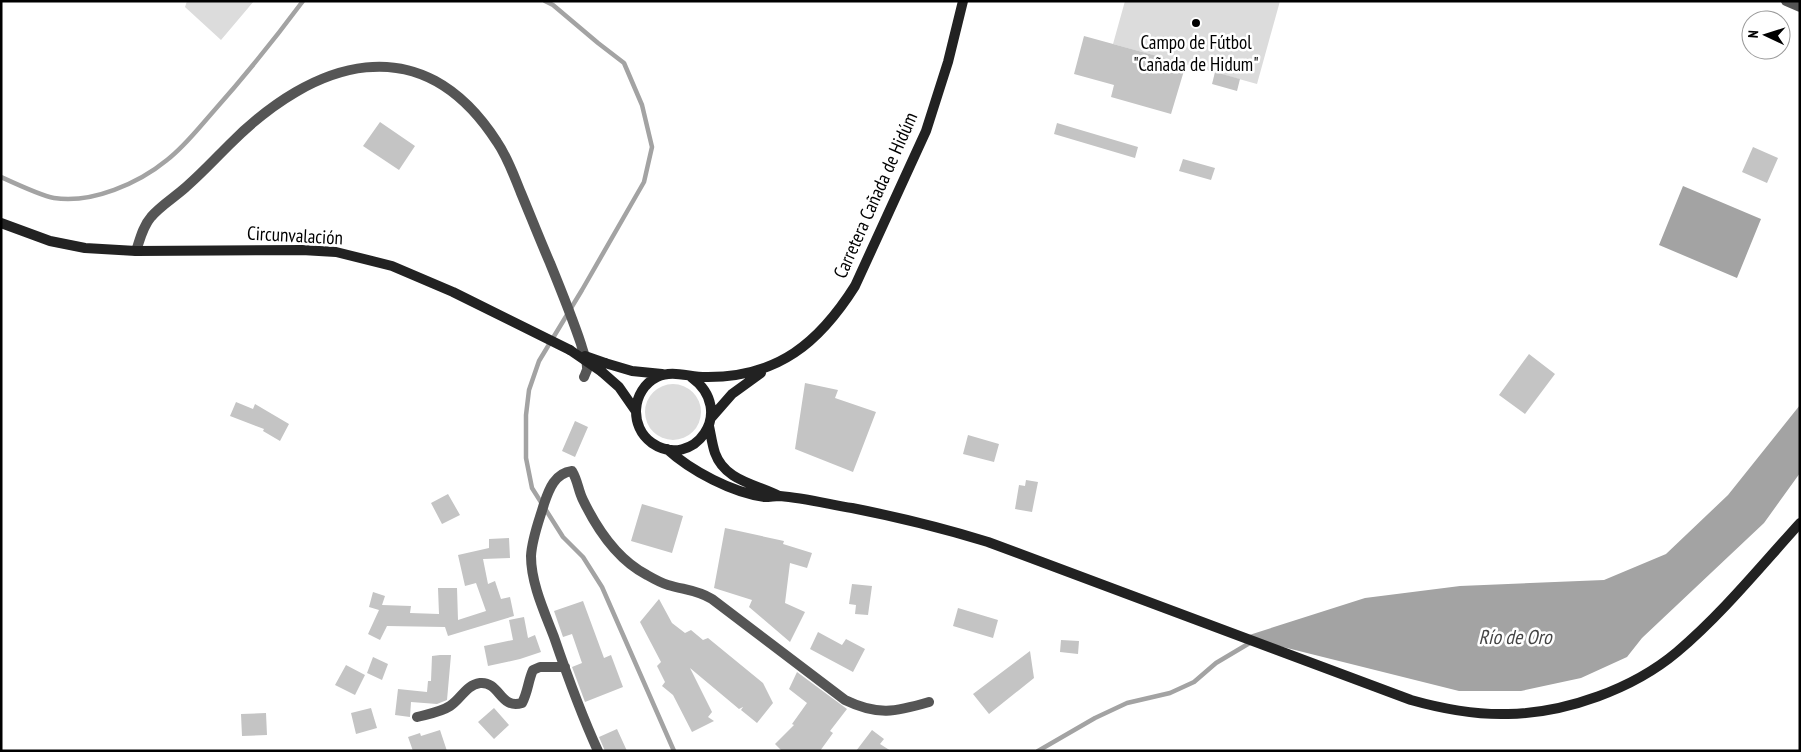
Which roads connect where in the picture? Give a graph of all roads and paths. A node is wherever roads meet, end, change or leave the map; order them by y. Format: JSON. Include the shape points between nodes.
{"nodes":[{"id":1,"x":963,"y":1,"type":"edge"},
{"id":2,"x":1786,"y":1,"type":"edge"},
{"id":3,"x":1800,"y":7,"type":"edge"},
{"id":4,"x":1,"y":223,"type":"edge"},
{"id":5,"x":136,"y":251,"type":"junction"},
{"id":6,"x":604,"y":367,"type":"junction"},
{"id":7,"x":766,"y":368,"type":"junction"},
{"id":8,"x":666,"y":374,"type":"junction"},
{"id":9,"x":584,"y":377,"type":"dead end"},
{"id":10,"x":691,"y":377,"type":"junction"},
{"id":11,"x":635,"y":410,"type":"junction"},
{"id":12,"x":710,"y":422,"type":"junction"},
{"id":13,"x":667,"y":449,"type":"junction"},
{"id":14,"x":780,"y":496,"type":"junction"},
{"id":15,"x":1800,"y":523,"type":"edge"},
{"id":16,"x":565,"y":667,"type":"junction"},
{"id":17,"x":929,"y":702,"type":"dead end"},
{"id":18,"x":417,"y":717,"type":"dead end"},
{"id":19,"x":598,"y":751,"type":"edge"}],
"edges":[{"from":1,"to":7,"type":"main road","name":"Carretera Cañada de Hidúm","via":[[926,131],[854,286],[826,326],[787,357]]},
{"from":2,"to":3,"type":"street"},
{"from":4,"to":5,"type":"main road","name":"Circunvalación","via":[[85,248]]},
{"from":5,"to":6,"type":"main road","name":"Circunvalación","bridge":true,"via":[[336,252],[392,266],[453,292]]},
{"from":5,"to":9,"type":"street","via":[[152,216],[246,128],[286,97],[316,81],[352,70],[368,67],[412,72],[440,84],[462,100],[499,144],[572,316],[586,360]]},
{"from":6,"to":8,"type":"main road"},
{"from":6,"to":11,"type":"main road"},
{"from":7,"to":10,"type":"main road","via":[[736,376]]},
{"from":7,"to":12,"type":"main road","via":[[732,394]]},
{"from":8,"to":10,"type":"main road"},
{"from":8,"to":11,"type":"main road","via":[[656,377],[644,387]]},
{"from":10,"to":12,"type":"main road","via":[[710,398]]},
{"from":11,"to":13,"type":"main road","via":[[644,436]]},
{"from":12,"to":13,"type":"main road","via":[[704,435],[692,445],[677,450]]},
{"from":12,"to":14,"type":"main road","via":[[721,465],[746,483]]},
{"from":13,"to":14,"type":"main road","via":[[680,461],[721,482],[766,497]]},
{"from":14,"to":15,"type":"main road","via":[[926,523],[988,542],[1381,689],[1434,706],[1509,714],[1573,704],[1617,689],[1655,669],[1698,633]]},
{"from":16,"to":17,"type":"street","via":[[539,596],[531,557],[536,527],[548,492],[562,473],[572,472],[592,518],[618,553],[645,574],[667,585],[700,592],[712,599],[844,700],[878,711],[901,711]]},
{"from":16,"to":18,"type":"street","via":[[533,670],[522,703],[508,703],[492,686],[483,683],[473,685],[443,710]]},
{"from":16,"to":19,"type":"street"}]}
